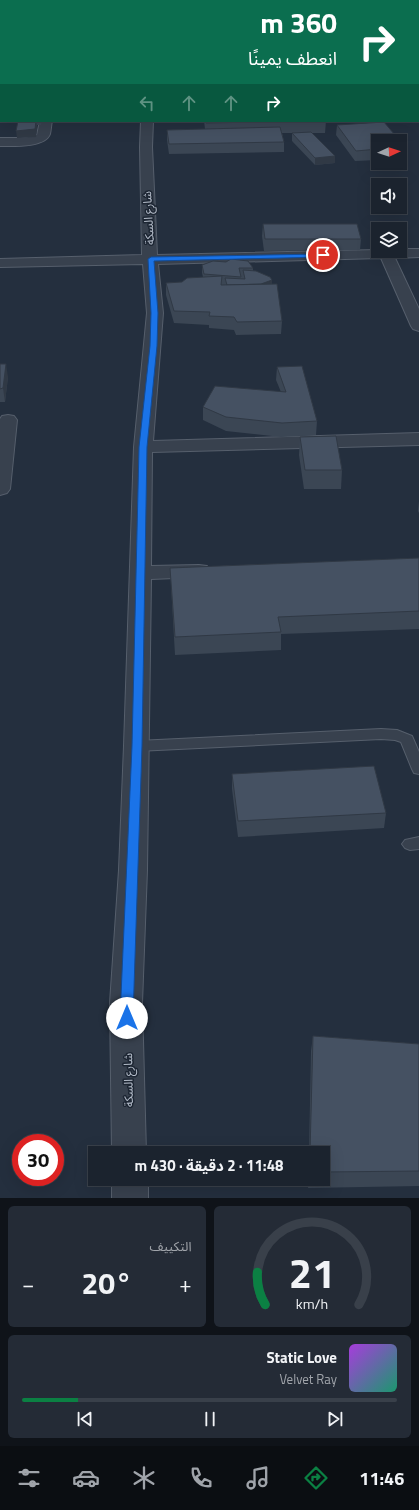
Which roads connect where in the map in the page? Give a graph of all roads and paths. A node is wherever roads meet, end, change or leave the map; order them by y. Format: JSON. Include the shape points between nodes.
{"nodes":[{"id":1,"x":46,"y":122,"type":"edge"},
{"id":2,"x":147,"y":122,"type":"edge"},
{"id":3,"x":0,"y":142,"type":"edge"},
{"id":4,"x":371,"y":254,"type":"edge"},
{"id":5,"x":407,"y":254,"type":"edge"},
{"id":6,"x":419,"y":254,"type":"edge"},
{"id":7,"x":388,"y":258,"type":"edge"},
{"id":8,"x":151,"y":259,"type":"junction"},
{"id":9,"x":0,"y":263,"type":"edge"},
{"id":10,"x":419,"y":326,"type":"edge"},
{"id":11,"x":8,"y":420,"type":"dead end"},
{"id":12,"x":419,"y":440,"type":"edge"},
{"id":13,"x":143,"y":447,"type":"junction"},
{"id":14,"x":0,"y":489,"type":"edge"},
{"id":15,"x":220,"y":570,"type":"edge"},
{"id":16,"x":140,"y":573,"type":"junction"},
{"id":17,"x":137,"y":746,"type":"junction"},
{"id":18,"x":419,"y":769,"type":"edge"},
{"id":19,"x":129,"y":1146,"type":"edge"},
{"id":20,"x":130,"y":1186,"type":"edge"},
{"id":21,"x":130,"y":1198,"type":"edge"}],
"edges":[{"from":1,"to":3,"type":"street","via":[[44,134],[40,138],[31,141]]},
{"from":2,"to":8,"type":"street","name":"شارع السكة"},
{"from":4,"to":8,"type":"street"},
{"from":5,"to":6,"type":"street"},
{"from":7,"to":10,"type":"street"},
{"from":8,"to":9,"type":"street"},
{"from":8,"to":13,"type":"street","name":"شارع السكة","via":[[155,313],[154,346]]},
{"from":11,"to":14,"type":"street"},
{"from":12,"to":13,"type":"street"},
{"from":13,"to":16,"type":"street","name":"شارع السكة"},
{"from":15,"to":16,"type":"street"},
{"from":16,"to":17,"type":"street","name":"شارع السكة"},
{"from":17,"to":18,"type":"lane","via":[[397,735],[407,739]]},
{"from":17,"to":19,"type":"street","name":"شارع السكة","via":[[126,1003]]},
{"from":20,"to":21,"type":"street"}]}
